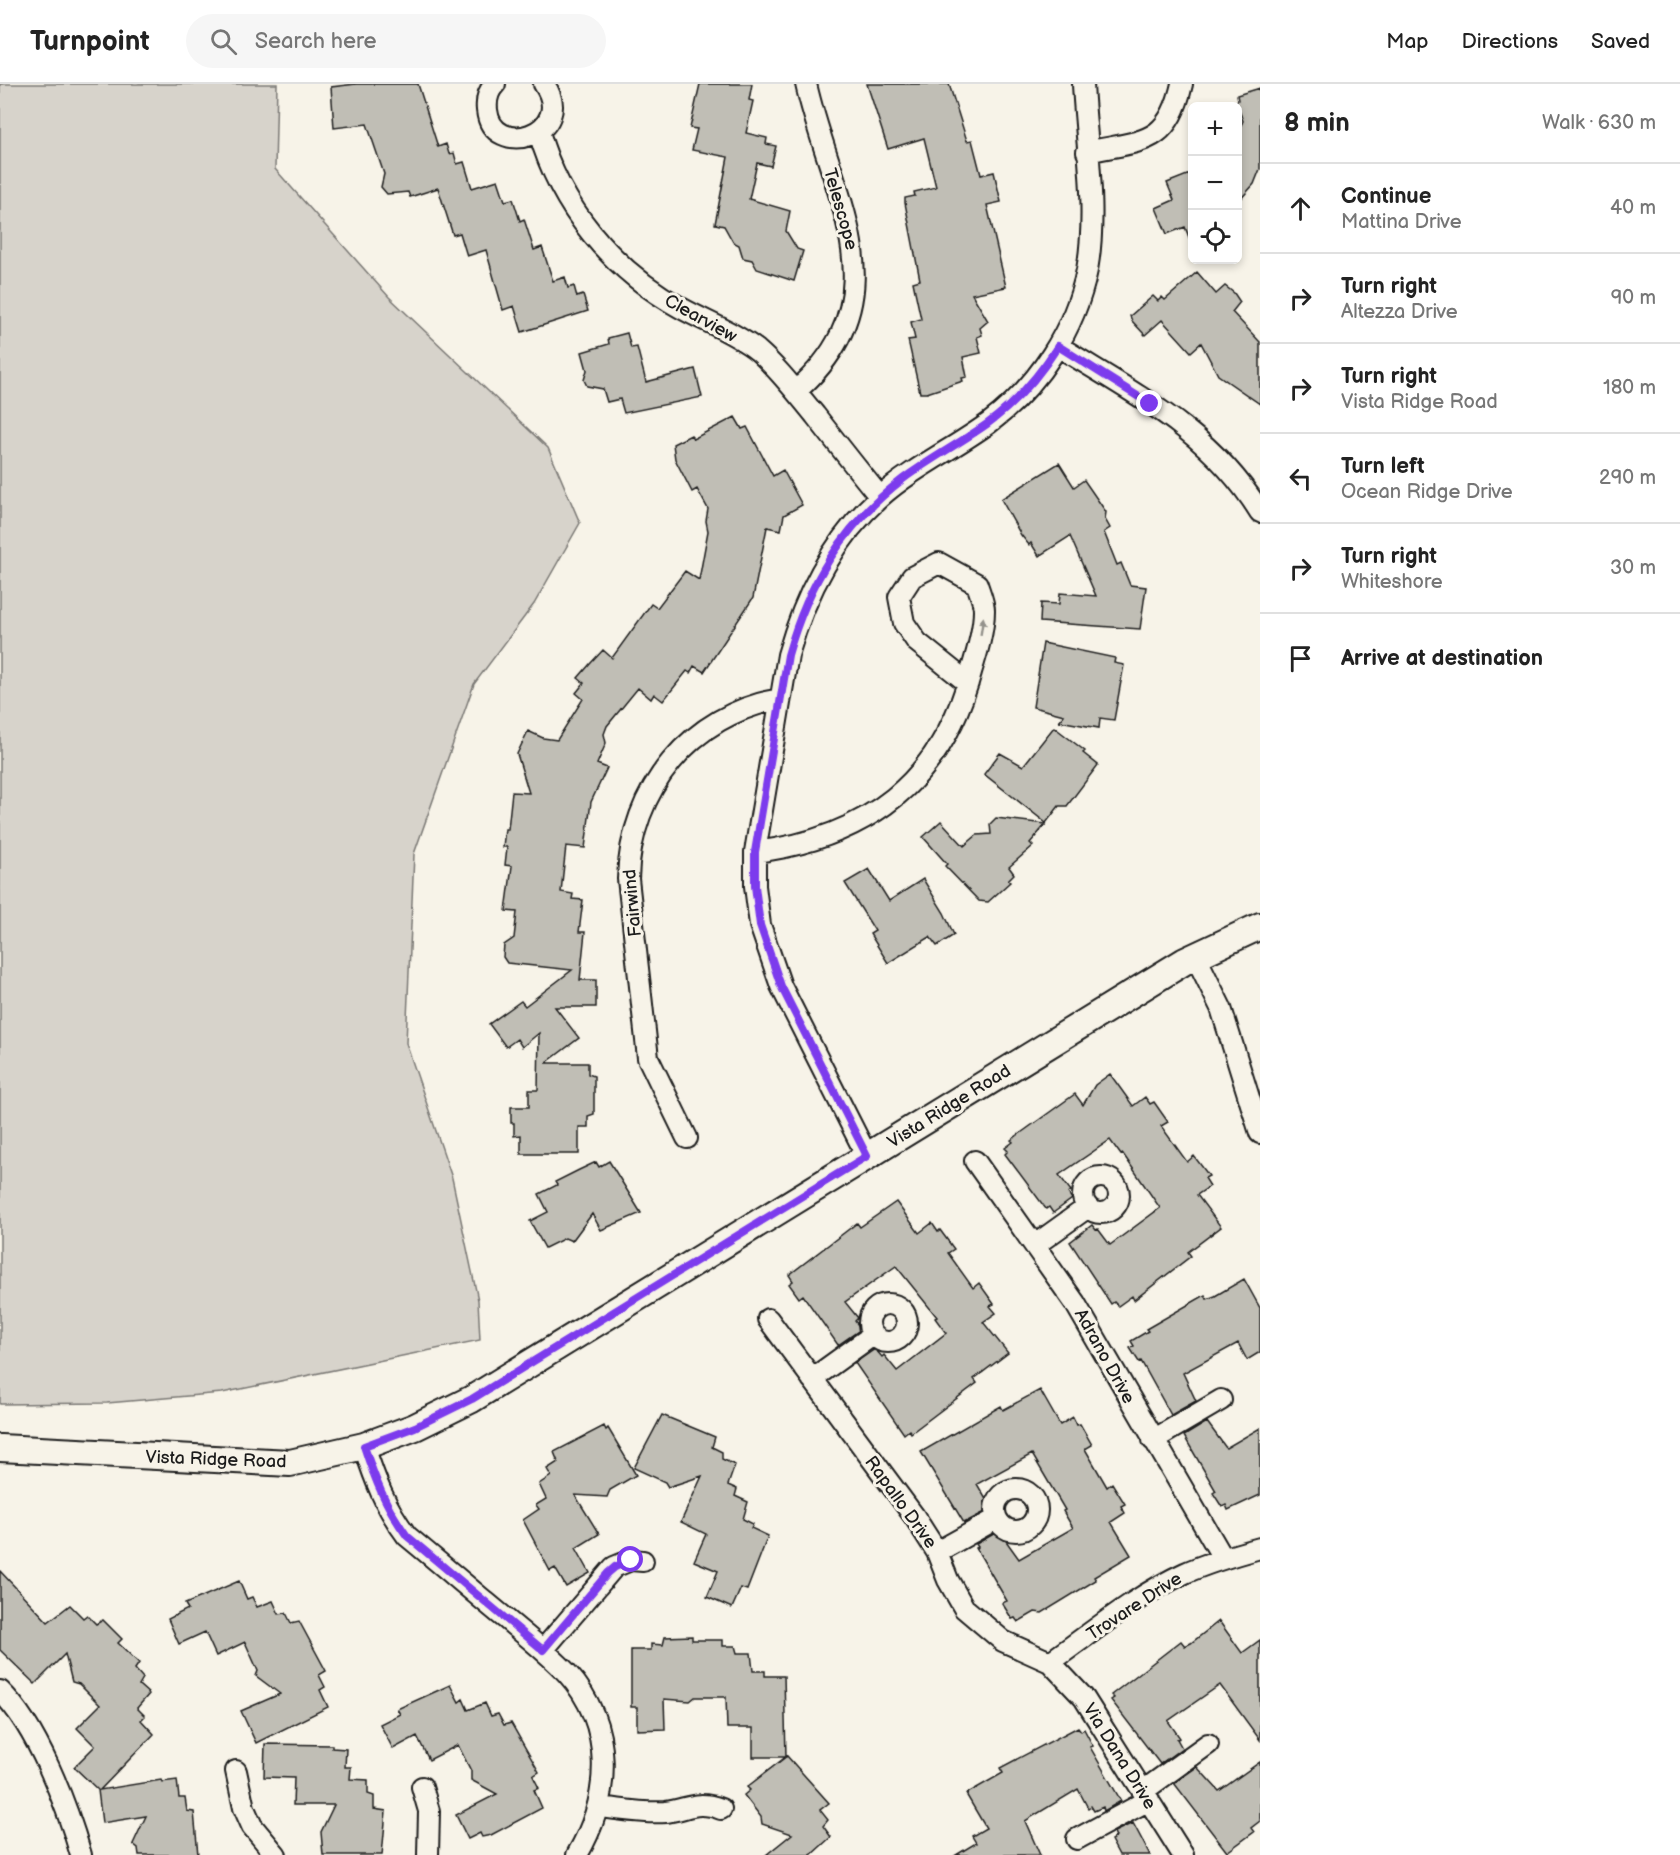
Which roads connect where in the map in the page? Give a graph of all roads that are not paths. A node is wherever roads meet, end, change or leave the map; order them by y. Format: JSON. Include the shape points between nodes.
{"nodes":[{"id":1,"x":495,"y":84,"type":"edge"},
{"id":2,"x":544,"y":84,"type":"edge"},
{"id":3,"x":806,"y":84,"type":"edge"},
{"id":4,"x":1083,"y":84,"type":"edge"},
{"id":5,"x":1182,"y":84,"type":"edge"},
{"id":6,"x":539,"y":132,"type":"junction"},
{"id":7,"x":1087,"y":152,"type":"junction"},
{"id":8,"x":1058,"y":346,"type":"junction"},
{"id":9,"x":796,"y":391,"type":"junction"},
{"id":10,"x":880,"y":497,"type":"junction"},
{"id":11,"x":1260,"y":512,"type":"edge"},
{"id":12,"x":968,"y":683,"type":"junction"},
{"id":13,"x":780,"y":699,"type":"junction"},
{"id":14,"x":755,"y":852,"type":"junction"},
{"id":15,"x":1260,"y":926,"type":"edge"},
{"id":16,"x":1194,"y":956,"type":"junction"},
{"id":17,"x":1260,"y":1133,"type":"edge"},
{"id":18,"x":687,"y":1138,"type":"dead end"},
{"id":19,"x":867,"y":1156,"type":"junction"},
{"id":20,"x":975,"y":1161,"type":"dead end"},
{"id":21,"x":1088,"y":1207,"type":"dead end"},
{"id":22,"x":1035,"y":1245,"type":"junction"},
{"id":23,"x":768,"y":1319,"type":"dead end"},
{"id":24,"x":873,"y":1335,"type":"dead end"},
{"id":25,"x":812,"y":1379,"type":"junction"},
{"id":26,"x":1221,"y":1400,"type":"dead end"},
{"id":27,"x":1153,"y":1440,"type":"junction"},
{"id":28,"x":364,"y":1446,"type":"junction"},
{"id":29,"x":0,"y":1448,"type":"edge"},
{"id":30,"x":996,"y":1520,"type":"dead end"},
{"id":31,"x":1260,"y":1548,"type":"edge"},
{"id":32,"x":937,"y":1552,"type":"junction"},
{"id":33,"x":1223,"y":1558,"type":"junction"},
{"id":34,"x":643,"y":1561,"type":"dead end"},
{"id":35,"x":543,"y":1650,"type":"junction"},
{"id":36,"x":1050,"y":1662,"type":"junction"},
{"id":37,"x":0,"y":1691,"type":"edge"},
{"id":38,"x":1208,"y":1744,"type":"dead end"},
{"id":39,"x":236,"y":1771,"type":"dead end"},
{"id":40,"x":422,"y":1787,"type":"dead end"},
{"id":41,"x":1146,"y":1796,"type":"junction"},
{"id":42,"x":599,"y":1807,"type":"junction"},
{"id":43,"x":721,"y":1809,"type":"dead end"},
{"id":44,"x":1077,"y":1839,"type":"dead end"},
{"id":45,"x":81,"y":1855,"type":"edge"},
{"id":46,"x":276,"y":1855,"type":"edge"},
{"id":47,"x":428,"y":1855,"type":"edge"},
{"id":48,"x":577,"y":1855,"type":"edge"},
{"id":49,"x":1183,"y":1855,"type":"edge"}],
"edges":[{"from":1,"to":6,"type":"street","via":[[486,100],[493,125],[514,138]]},
{"from":2,"to":6,"type":"street","via":[[552,110]]},
{"from":3,"to":9,"type":"street","name":"Telescope","via":[[850,232],[854,294],[846,324],[832,352]]},
{"from":4,"to":7,"type":"street"},
{"from":5,"to":7,"type":"street","via":[[1177,108],[1160,132],[1145,140]]},
{"from":6,"to":9,"type":"street","name":"Clearview","via":[[547,160],[568,201],[616,262],[680,308],[756,350]]},
{"from":7,"to":8,"type":"street","via":[[1091,231],[1087,269]]},
{"from":8,"to":10,"type":"street","via":[[1018,398],[996,417]]},
{"from":8,"to":11,"type":"street","via":[[1198,437]]},
{"from":9,"to":10,"type":"street","name":"Clearview"},
{"from":10,"to":13,"type":"street","via":[[839,542],[814,582],[796,625]]},
{"from":12,"to":12,"type":"street","one_way":true,"via":[[984,609],[977,584],[939,563],[912,577],[899,597],[904,623],[917,642]]},
{"from":12,"to":14,"type":"street","via":[[953,726],[933,758],[908,786],[879,809],[824,838]]},
{"from":13,"to":14,"type":"street"},
{"from":13,"to":18,"type":"street","name":"Fairwind","via":[[738,710],[710,724],[687,744],[648,796],[635,825],[628,879],[648,1058]]},
{"from":14,"to":19,"type":"street","via":[[758,914],[771,962]]},
{"from":15,"to":16,"type":"street","name":"Vista Ridge Road"},
{"from":16,"to":17,"type":"street","via":[[1221,1008]]},
{"from":16,"to":19,"type":"street","name":"Vista Ridge Road"},
{"from":19,"to":28,"type":"street","name":"Vista Ridge Road","via":[[472,1399]]},
{"from":20,"to":22,"type":"street","name":"Adrano Drive"},
{"from":21,"to":22,"type":"street"},
{"from":22,"to":27,"type":"street","name":"Adrano Drive","via":[[1075,1303]]},
{"from":23,"to":25,"type":"street","name":"Rapallo Drive"},
{"from":24,"to":25,"type":"street"},
{"from":25,"to":32,"type":"street","name":"Rapallo Drive"},
{"from":26,"to":27,"type":"street"},
{"from":27,"to":33,"type":"street","name":"Adrano Drive"},
{"from":28,"to":29,"type":"street","name":"Vista Ridge Road","via":[[290,1463]]},
{"from":28,"to":35,"type":"street","via":[[381,1496],[407,1536]]},
{"from":30,"to":32,"type":"street"},
{"from":31,"to":33,"type":"street","name":"Trovare Drive"},
{"from":32,"to":36,"type":"street","name":"Rapallo Drive","via":[[964,1608],[1003,1641]]},
{"from":33,"to":36,"type":"street","name":"Trovare Drive","via":[[1155,1589]]},
{"from":34,"to":35,"type":"street","via":[[631,1560],[615,1567]]},
{"from":35,"to":42,"type":"street","via":[[567,1673],[595,1720],[602,1750]]},
{"from":36,"to":41,"type":"street","name":"Via Dana Drive","via":[[1084,1698]]},
{"from":37,"to":45,"type":"street","via":[[28,1726],[70,1817]]},
{"from":38,"to":41,"type":"street"},
{"from":39,"to":46,"type":"street","via":[[252,1826]]},
{"from":40,"to":47,"type":"street","via":[[429,1811]]},
{"from":41,"to":44,"type":"street"},
{"from":41,"to":49,"type":"street","name":"Via Dana Drive"},
{"from":42,"to":43,"type":"street","via":[[668,1812],[691,1804],[706,1804]]},
{"from":42,"to":48,"type":"street"}]}
